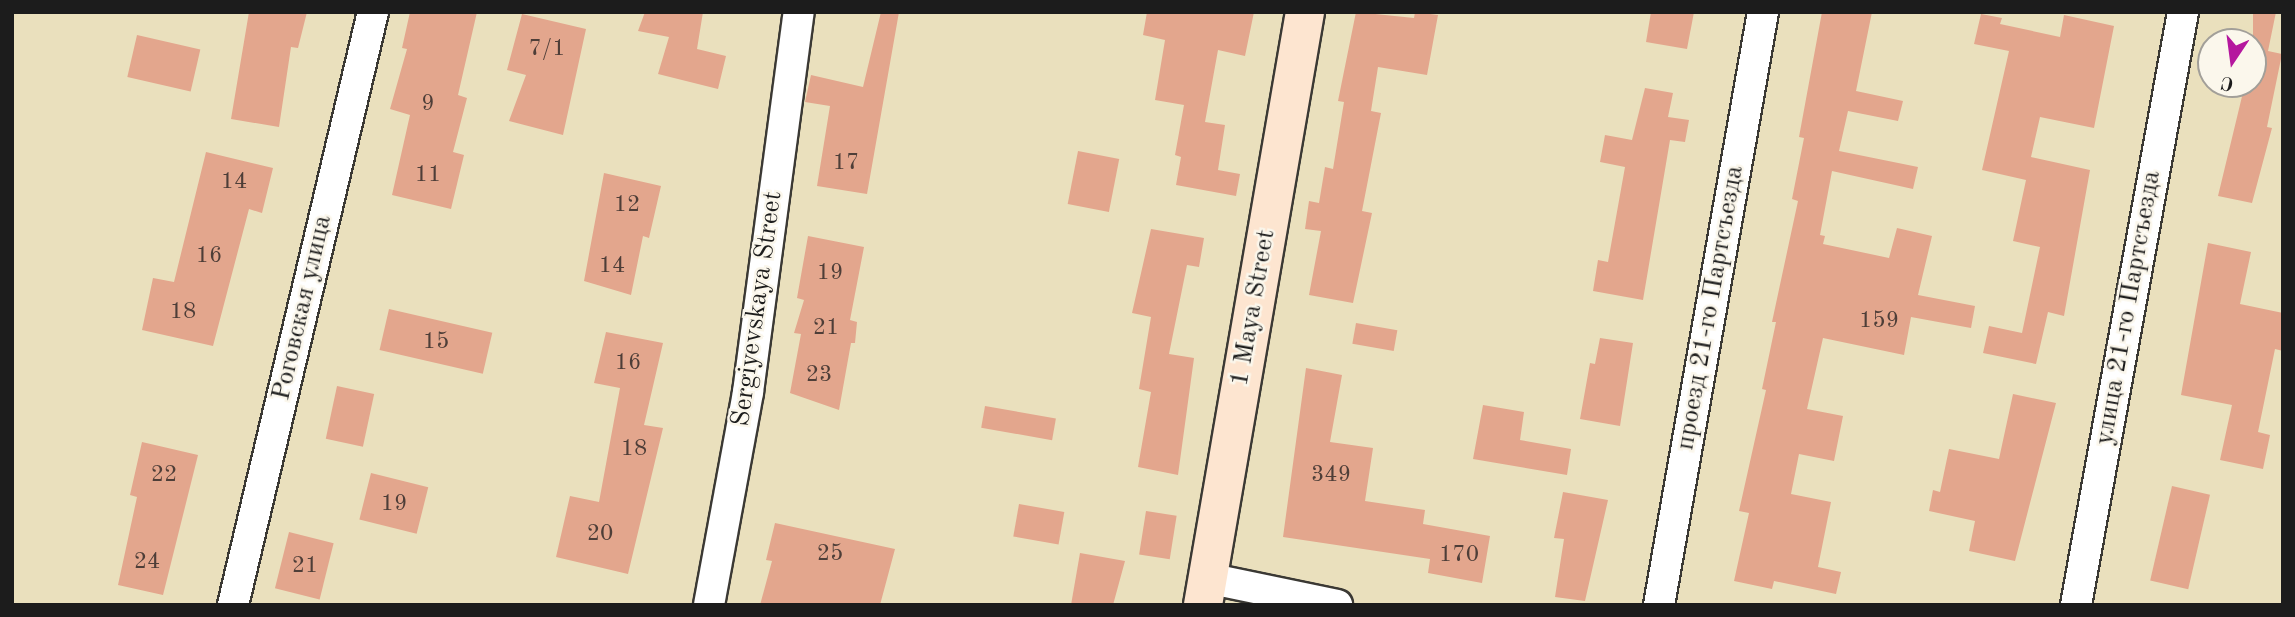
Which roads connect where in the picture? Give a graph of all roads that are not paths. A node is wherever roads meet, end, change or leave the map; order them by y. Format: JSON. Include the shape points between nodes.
{"nodes":[{"id":1,"x":373,"y":12,"type":"edge"},
{"id":2,"x":799,"y":12,"type":"edge"},
{"id":3,"x":1305,"y":12,"type":"edge"},
{"id":4,"x":1763,"y":12,"type":"edge"},
{"id":5,"x":2183,"y":12,"type":"edge"},
{"id":6,"x":1205,"y":592,"type":"edge"},
{"id":7,"x":233,"y":605,"type":"edge"},
{"id":8,"x":709,"y":605,"type":"edge"},
{"id":9,"x":1337,"y":605,"type":"edge"},
{"id":10,"x":1659,"y":605,"type":"edge"},
{"id":11,"x":2076,"y":605,"type":"edge"}],
"edges":[{"from":1,"to":7,"type":"street","name":"Роговская улица"},
{"from":2,"to":8,"type":"street","name":"Sergiyevskaya Street","via":[[748,392]]},
{"from":3,"to":6,"type":"street","name":"1 Maya Street"},
{"from":4,"to":10,"type":"street","name":"проезд 21-го Партсъезда"},
{"from":5,"to":11,"type":"street","name":"улица 21-го Партсъезда"},
{"from":6,"to":9,"type":"street"}]}
